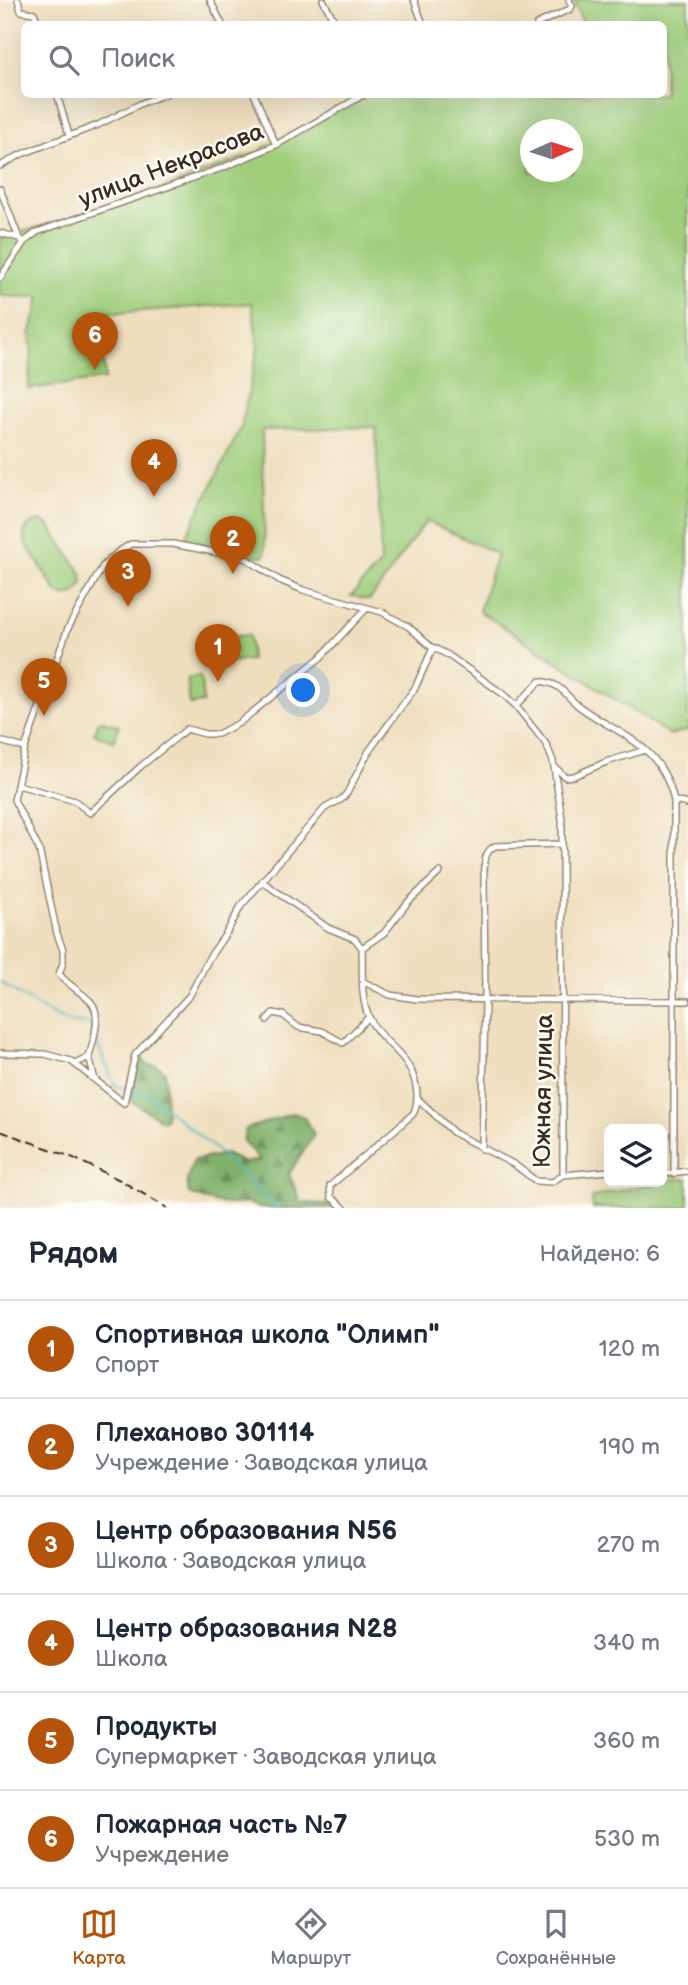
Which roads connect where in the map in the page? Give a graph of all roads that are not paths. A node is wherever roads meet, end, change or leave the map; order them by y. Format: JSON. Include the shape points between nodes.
{"nodes":[{"id":1,"x":18,"y":0,"type":"edge"},
{"id":2,"x":210,"y":0,"type":"edge"},
{"id":3,"x":323,"y":0,"type":"edge"},
{"id":4,"x":414,"y":0,"type":"edge"},
{"id":5,"x":570,"y":3,"type":"edge"},
{"id":6,"x":38,"y":21,"type":"edge"},
{"id":7,"x":220,"y":21,"type":"edge"},
{"id":8,"x":334,"y":21,"type":"edge"},
{"id":9,"x":422,"y":21,"type":"edge"},
{"id":10,"x":544,"y":21,"type":"edge"},
{"id":11,"x":58,"y":98,"type":"edge"},
{"id":12,"x":155,"y":98,"type":"edge"},
{"id":13,"x":256,"y":98,"type":"edge"},
{"id":14,"x":358,"y":98,"type":"edge"},
{"id":15,"x":69,"y":135,"type":"junction"},
{"id":16,"x":276,"y":145,"type":"junction"},
{"id":17,"x":0,"y":166,"type":"edge"},
{"id":18,"x":0,"y":190,"type":"edge"},
{"id":19,"x":0,"y":233,"type":"edge"},
{"id":20,"x":22,"y":240,"type":"junction"},
{"id":21,"x":0,"y":278,"type":"edge"},
{"id":22,"x":366,"y":609,"type":"junction"},
{"id":23,"x":433,"y":648,"type":"junction"},
{"id":24,"x":516,"y":706,"type":"junction"},
{"id":25,"x":0,"y":741,"type":"edge"},
{"id":26,"x":25,"y":748,"type":"junction"},
{"id":27,"x":646,"y":750,"type":"junction"},
{"id":28,"x":554,"y":763,"type":"junction"},
{"id":29,"x":18,"y":785,"type":"junction"},
{"id":30,"x":674,"y":800,"type":"junction"},
{"id":31,"x":688,"y":804,"type":"edge"},
{"id":32,"x":562,"y":844,"type":"junction"},
{"id":33,"x":440,"y":872,"type":"dead end"},
{"id":34,"x":263,"y":881,"type":"junction"},
{"id":35,"x":362,"y":948,"type":"junction"},
{"id":36,"x":364,"y":982,"type":"junction"},
{"id":37,"x":484,"y":999,"type":"junction"},
{"id":38,"x":562,"y":1000,"type":"junction"},
{"id":39,"x":674,"y":1001,"type":"junction"},
{"id":40,"x":688,"y":1001,"type":"edge"},
{"id":41,"x":369,"y":1017,"type":"junction"},
{"id":42,"x":267,"y":1020,"type":"dead end"},
{"id":43,"x":0,"y":1053,"type":"edge"},
{"id":44,"x":89,"y":1057,"type":"junction"},
{"id":45,"x":75,"y":1064,"type":"junction"},
{"id":46,"x":97,"y":1083,"type":"junction"},
{"id":47,"x":417,"y":1098,"type":"junction"},
{"id":48,"x":482,"y":1149,"type":"junction"},
{"id":49,"x":604,"y":1171,"type":"edge"},
{"id":50,"x":688,"y":1171,"type":"edge"},
{"id":51,"x":667,"y":1174,"type":"edge"},
{"id":52,"x":674,"y":1174,"type":"junction"},
{"id":53,"x":563,"y":1175,"type":"junction"},
{"id":54,"x":344,"y":1208,"type":"edge"}],
"edges":[{"from":1,"to":6,"type":"street","via":[[21,11],[34,13]]},
{"from":2,"to":7,"type":"street"},
{"from":3,"to":8,"type":"street"},
{"from":4,"to":9,"type":"street"},
{"from":5,"to":10,"type":"street","via":[[561,14]]},
{"from":11,"to":15,"type":"street"},
{"from":12,"to":15,"type":"street"},
{"from":13,"to":16,"type":"street"},
{"from":14,"to":16,"type":"street","name":"улица Некрасова"},
{"from":15,"to":17,"type":"street"},
{"from":16,"to":20,"type":"street","name":"улица Некрасова"},
{"from":18,"to":20,"type":"street"},
{"from":19,"to":20,"type":"street"},
{"from":20,"to":21,"type":"street","name":"улица Некрасова"},
{"from":22,"to":23,"type":"street","via":[[402,622]]},
{"from":22,"to":26,"type":"street","via":[[303,590],[237,556],[170,543],[128,545],[103,566],[72,619]]},
{"from":22,"to":29,"type":"street","via":[[320,658],[252,714],[221,734],[187,729],[90,813],[75,801]]},
{"from":23,"to":24,"type":"street"},
{"from":23,"to":34,"type":"street","via":[[415,688],[369,751],[347,793],[325,808]]},
{"from":24,"to":27,"type":"street","via":[[540,681],[555,683],[580,706]]},
{"from":24,"to":28,"type":"street","via":[[546,744]]},
{"from":25,"to":26,"type":"street"},
{"from":26,"to":29,"type":"street"},
{"from":27,"to":28,"type":"street","via":[[574,776],[565,777]]},
{"from":27,"to":30,"type":"street","via":[[668,779]]},
{"from":28,"to":32,"type":"street","name":"Южная улица"},
{"from":29,"to":44,"type":"street","via":[[14,800],[39,849],[63,950],[59,974],[94,1010]]},
{"from":30,"to":31,"type":"street"},
{"from":30,"to":39,"type":"street"},
{"from":32,"to":37,"type":"street","via":[[497,846],[488,852],[484,870]]},
{"from":32,"to":38,"type":"street","name":"Южная улица"},
{"from":33,"to":35,"type":"street","via":[[384,933]]},
{"from":34,"to":35,"type":"street"},
{"from":34,"to":46,"type":"street","via":[[241,906],[190,995],[135,1055],[124,1103]]},
{"from":35,"to":36,"type":"street"},
{"from":36,"to":37,"type":"street","name":"Южная улица","via":[[408,999]]},
{"from":36,"to":41,"type":"street"},
{"from":37,"to":38,"type":"street","name":"Южная улица"},
{"from":37,"to":48,"type":"street"},
{"from":38,"to":39,"type":"street"},
{"from":38,"to":53,"type":"street","name":"Южная улица"},
{"from":39,"to":40,"type":"street"},
{"from":39,"to":52,"type":"street"},
{"from":41,"to":42,"type":"street","via":[[343,1043],[322,1031],[298,1027],[278,1013]]},
{"from":41,"to":47,"type":"street","via":[[409,1064]]},
{"from":43,"to":45,"type":"street","via":[[45,1054]]},
{"from":44,"to":45,"type":"street"},
{"from":44,"to":46,"type":"street"},
{"from":45,"to":46,"type":"street"},
{"from":47,"to":48,"type":"street","name":"Южная улица","via":[[451,1130]]},
{"from":47,"to":54,"type":"street","via":[[409,1118],[329,1188],[332,1198]]},
{"from":48,"to":53,"type":"street","name":"Южная улица","via":[[539,1182],[555,1181]]},
{"from":49,"to":53,"type":"street"},
{"from":50,"to":52,"type":"street"},
{"from":51,"to":52,"type":"street"}]}
